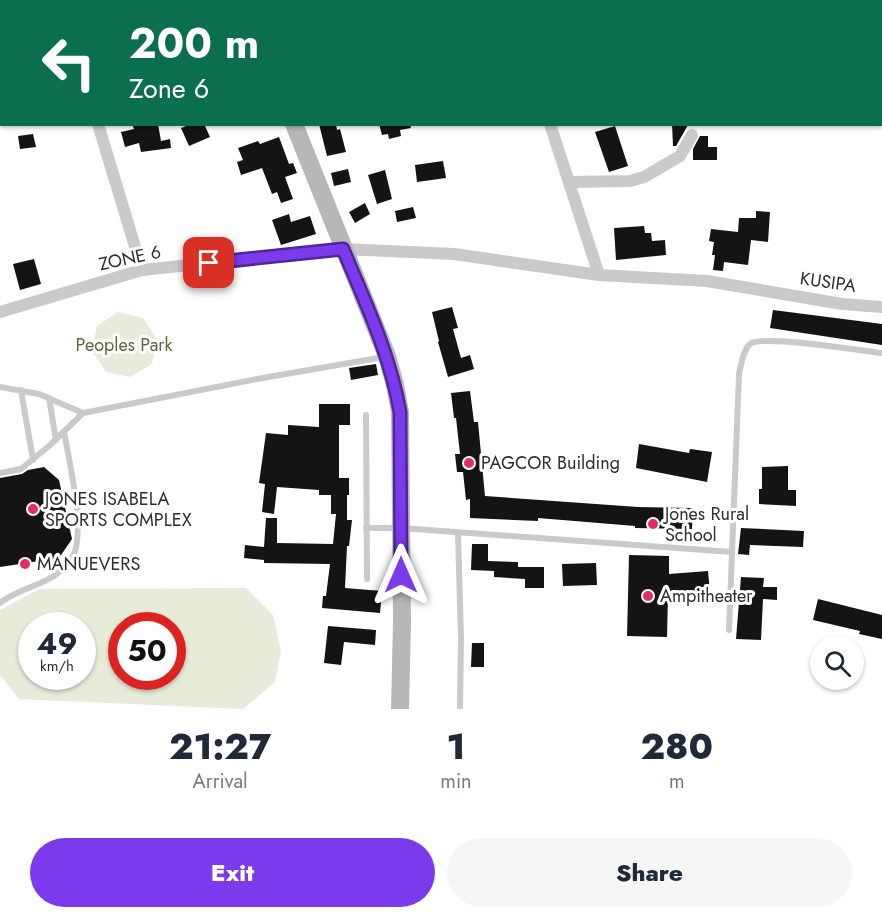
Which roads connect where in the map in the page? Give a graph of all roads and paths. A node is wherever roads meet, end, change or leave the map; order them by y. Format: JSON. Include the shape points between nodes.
{"nodes":[{"id":1,"x":99,"y":126,"type":"edge"},
{"id":2,"x":295,"y":126,"type":"edge"},
{"id":3,"x":551,"y":126,"type":"edge"},
{"id":4,"x":692,"y":135,"type":"dead end"},
{"id":5,"x":569,"y":182,"type":"junction"},
{"id":6,"x":343,"y":249,"type":"junction"},
{"id":7,"x":142,"y":270,"type":"junction"},
{"id":8,"x":600,"y":275,"type":"junction"},
{"id":9,"x":882,"y":307,"type":"edge"},
{"id":10,"x":0,"y":312,"type":"edge"},
{"id":11,"x":882,"y":353,"type":"edge"},
{"id":12,"x":387,"y":356,"type":"junction"},
{"id":13,"x":0,"y":387,"type":"edge"},
{"id":14,"x":21,"y":390,"type":"junction"},
{"id":15,"x":49,"y":398,"type":"junction"},
{"id":16,"x":83,"y":414,"type":"junction"},
{"id":17,"x":366,"y":415,"type":"dead end"},
{"id":18,"x":64,"y":432,"type":"junction"},
{"id":19,"x":56,"y":440,"type":"junction"},
{"id":20,"x":33,"y":460,"type":"junction"},
{"id":21,"x":0,"y":473,"type":"edge"},
{"id":22,"x":366,"y":528,"type":"junction"},
{"id":23,"x":401,"y":528,"type":"junction"},
{"id":24,"x":458,"y":533,"type":"junction"},
{"id":25,"x":732,"y":552,"type":"junction"},
{"id":26,"x":367,"y":579,"type":"dead end"},
{"id":27,"x":0,"y":603,"type":"edge"},
{"id":28,"x":729,"y":630,"type":"dead end"},
{"id":29,"x":400,"y":709,"type":"edge"},
{"id":30,"x":460,"y":709,"type":"edge"}],
"edges":[{"from":1,"to":7,"type":"street"},
{"from":2,"to":6,"type":"main road"},
{"from":3,"to":5,"type":"street"},
{"from":4,"to":5,"type":"street","via":[[680,156],[644,177],[630,181]]},
{"from":5,"to":8,"type":"street"},
{"from":6,"to":7,"type":"street","name":"ZONE 6"},
{"from":6,"to":8,"type":"street","name":"ZONE 6","via":[[453,254]]},
{"from":6,"to":12,"type":"main road"},
{"from":7,"to":10,"type":"street","name":"ZONE 6"},
{"from":8,"to":9,"type":"street","name":"KUSIPA","via":[[707,281]]},
{"from":11,"to":25,"type":"lane","via":[[776,340],[749,345],[739,375]]},
{"from":12,"to":16,"type":"lane"},
{"from":12,"to":23,"type":"main road","via":[[400,412]]},
{"from":13,"to":14,"type":"lane"},
{"from":14,"to":15,"type":"lane"},
{"from":14,"to":20,"type":"lane"},
{"from":15,"to":16,"type":"lane"},
{"from":15,"to":19,"type":"lane"},
{"from":16,"to":18,"type":"lane"},
{"from":17,"to":22,"type":"lane"},
{"from":18,"to":19,"type":"lane"},
{"from":18,"to":27,"type":"lane","via":[[76,504],[78,539],[73,556],[54,576]]},
{"from":19,"to":20,"type":"lane"},
{"from":20,"to":21,"type":"lane","via":[[21,469]]},
{"from":22,"to":23,"type":"lane"},
{"from":22,"to":26,"type":"lane"},
{"from":23,"to":24,"type":"lane"},
{"from":23,"to":29,"type":"main road"},
{"from":24,"to":25,"type":"lane"},
{"from":24,"to":30,"type":"lane"},
{"from":25,"to":28,"type":"lane"}]}
